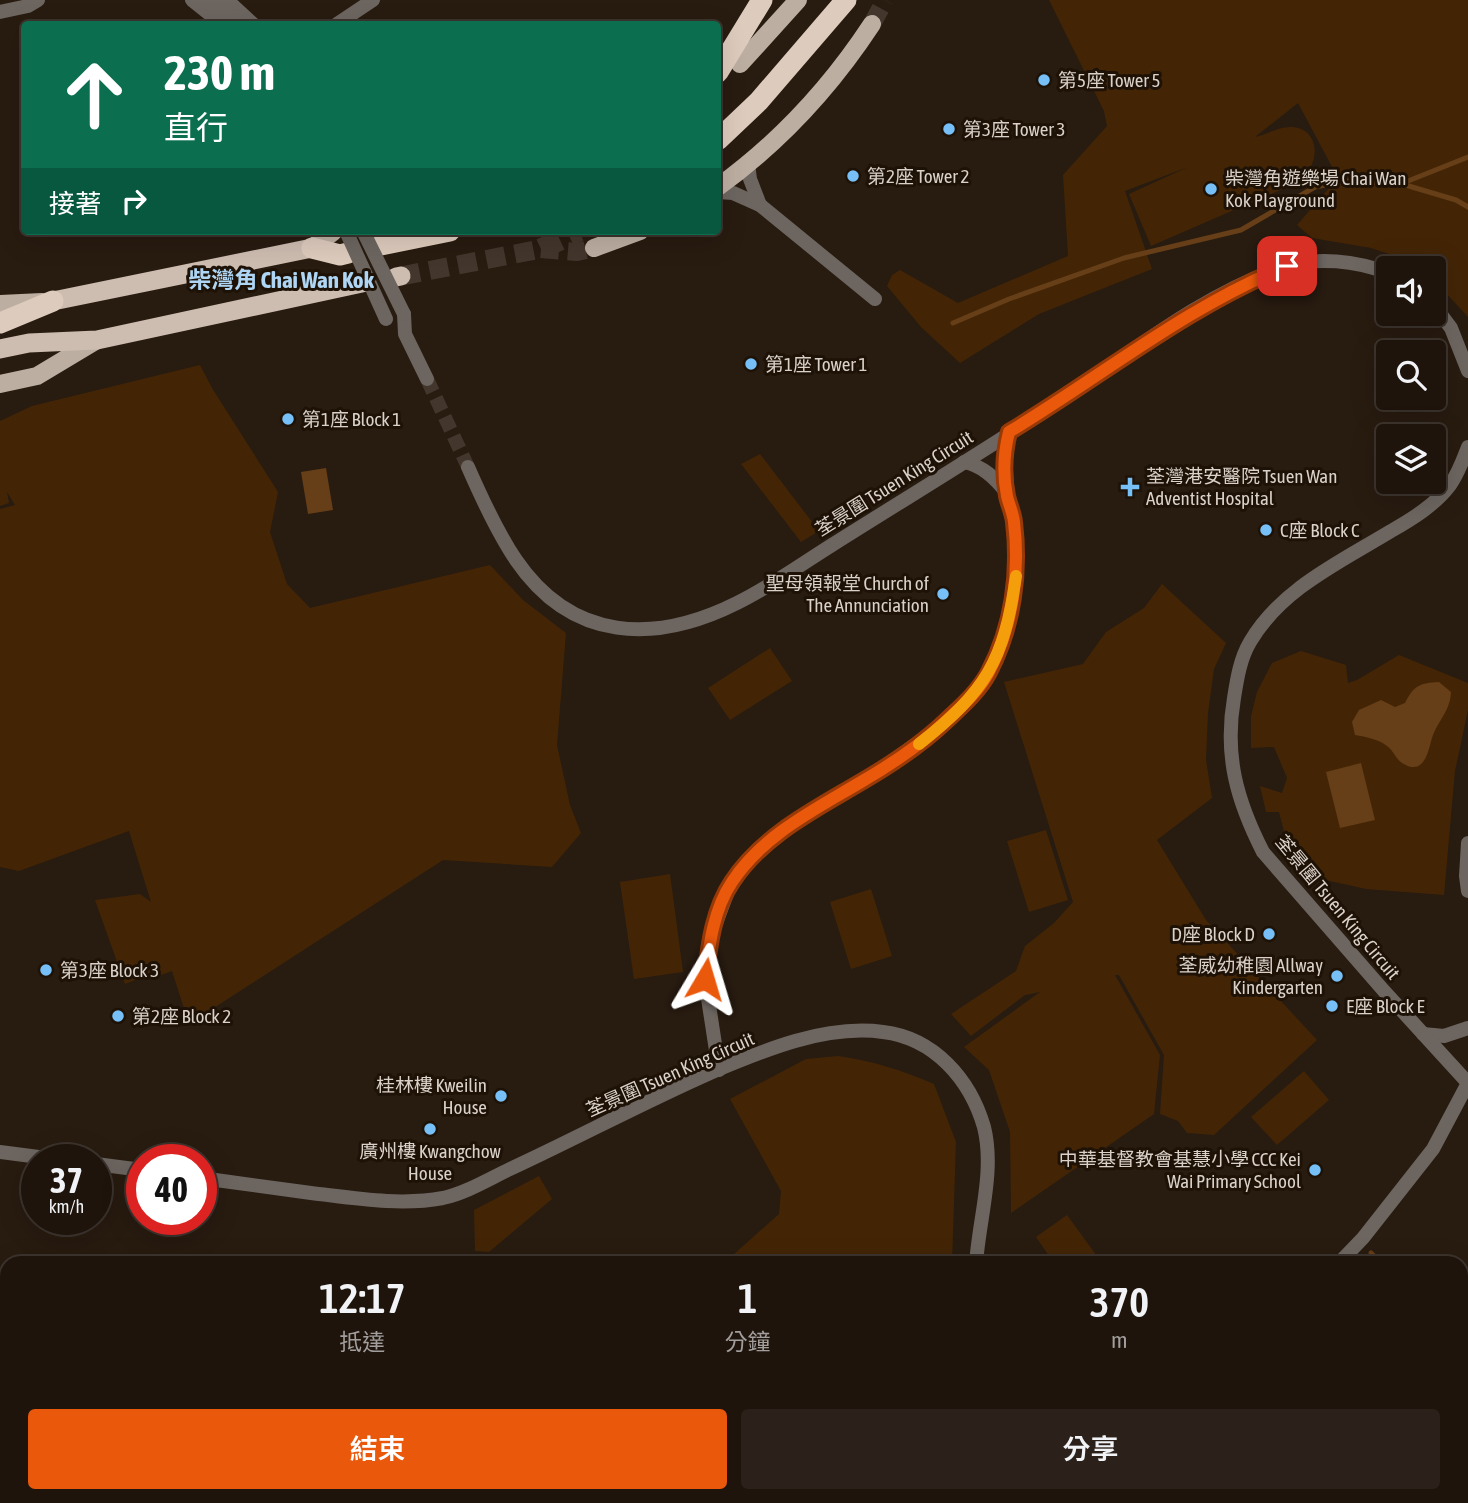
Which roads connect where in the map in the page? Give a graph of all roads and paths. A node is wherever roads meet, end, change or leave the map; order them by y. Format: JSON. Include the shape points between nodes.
{"nodes":[{"id":1,"x":38,"y":0,"type":"edge"},
{"id":2,"x":192,"y":0,"type":"edge"},
{"id":3,"x":210,"y":0,"type":"edge"},
{"id":4,"x":227,"y":0,"type":"edge"},
{"id":5,"x":373,"y":0,"type":"edge"},
{"id":6,"x":762,"y":0,"type":"edge"},
{"id":7,"x":799,"y":0,"type":"edge"},
{"id":8,"x":846,"y":0,"type":"edge"},
{"id":9,"x":0,"y":12,"type":"edge"},
{"id":10,"x":218,"y":21,"type":"edge"},
{"id":11,"x":235,"y":21,"type":"edge"},
{"id":12,"x":250,"y":21,"type":"edge"},
{"id":13,"x":342,"y":21,"type":"edge"},
{"id":14,"x":872,"y":24,"type":"tunnel mouth"},
{"id":15,"x":740,"y":64,"type":"dead end"},
{"id":16,"x":721,"y":67,"type":"edge"},
{"id":17,"x":721,"y":137,"type":"edge"},
{"id":18,"x":748,"y":164,"type":"junction"},
{"id":19,"x":721,"y":185,"type":"edge"},
{"id":20,"x":721,"y":192,"type":"edge"},
{"id":21,"x":760,"y":205,"type":"junction"},
{"id":22,"x":334,"y":235,"type":"edge"},
{"id":23,"x":341,"y":235,"type":"edge"},
{"id":24,"x":365,"y":235,"type":"edge"},
{"id":25,"x":430,"y":235,"type":"edge"},
{"id":26,"x":629,"y":235,"type":"edge"},
{"id":27,"x":381,"y":245,"type":"dead end"},
{"id":28,"x":312,"y":248,"type":"junction"},
{"id":29,"x":594,"y":248,"type":"tunnel mouth"},
{"id":30,"x":348,"y":253,"type":"dead end"},
{"id":31,"x":1376,"y":269,"type":"edge"},
{"id":32,"x":362,"y":283,"type":"dead end"},
{"id":33,"x":875,"y":299,"type":"dead end"},
{"id":34,"x":53,"y":301,"type":"junction"},
{"id":35,"x":0,"y":303,"type":"edge"},
{"id":36,"x":1446,"y":321,"type":"edge"},
{"id":37,"x":0,"y":323,"type":"edge"},
{"id":38,"x":405,"y":334,"type":"junction"},
{"id":39,"x":97,"y":340,"type":"junction"},
{"id":40,"x":0,"y":349,"type":"edge"},
{"id":41,"x":1468,"y":371,"type":"edge"},
{"id":42,"x":427,"y":379,"type":"tunnel mouth"},
{"id":43,"x":0,"y":384,"type":"edge"},
{"id":44,"x":1009,"y":432,"type":"junction"},
{"id":45,"x":1468,"y":447,"type":"edge"},
{"id":46,"x":964,"y":462,"type":"junction"},
{"id":47,"x":468,"y":467,"type":"tunnel mouth"},
{"id":48,"x":1007,"y":493,"type":"junction"},
{"id":49,"x":1468,"y":843,"type":"edge"},
{"id":50,"x":1468,"y":891,"type":"edge"},
{"id":51,"x":1468,"y":1028,"type":"edge"},
{"id":52,"x":1423,"y":1034,"type":"junction"},
{"id":53,"x":719,"y":1070,"type":"junction"},
{"id":54,"x":1468,"y":1082,"type":"edge"},
{"id":55,"x":0,"y":1152,"type":"edge"},
{"id":56,"x":21,"y":1155,"type":"edge"},
{"id":57,"x":217,"y":1180,"type":"edge"},
{"id":58,"x":977,"y":1256,"type":"edge"},
{"id":59,"x":1346,"y":1256,"type":"edge"}],
"edges":[{"from":1,"to":9,"type":"street"},
{"from":2,"to":10,"type":"street"},
{"from":3,"to":11,"type":"street"},
{"from":4,"to":12,"type":"street"},
{"from":5,"to":13,"type":"street"},
{"from":6,"to":16,"type":"highway"},
{"from":7,"to":15,"type":"main road"},
{"from":8,"to":17,"type":"highway"},
{"from":14,"to":18,"type":"main road","via":[[821,94]]},
{"from":18,"to":19,"type":"main road"},
{"from":18,"to":21,"type":"street"},
{"from":20,"to":21,"type":"street"},
{"from":21,"to":33,"type":"street"},
{"from":22,"to":28,"type":"main road"},
{"from":23,"to":38,"type":"street","bridge":true,"via":[[386,318]]},
{"from":24,"to":38,"type":"street","bridge":true,"via":[[404,314]]},
{"from":25,"to":27,"type":"highway"},
{"from":26,"to":29,"type":"main road"},
{"from":28,"to":30,"type":"highway"},
{"from":28,"to":34,"type":"highway"},
{"from":31,"to":44,"type":"street","name":"荃景圍 Tsuen King Circuit","via":[[1313,262],[1287,266],[1245,283],[1200,307]]},
{"from":32,"to":39,"type":"highway"},
{"from":34,"to":35,"type":"main road"},
{"from":34,"to":37,"type":"highway"},
{"from":36,"to":41,"type":"street"},
{"from":38,"to":42,"type":"street"},
{"from":39,"to":40,"type":"highway"},
{"from":39,"to":43,"type":"main road","via":[[37,376]]},
{"from":44,"to":46,"type":"street","name":"荃景圍 Tsuen King Circuit"},
{"from":44,"to":48,"type":"street"},
{"from":45,"to":52,"type":"street","name":"荃景圍 Tsuen King Circuit","via":[[1450,485],[1433,503],[1297,588],[1274,610],[1250,643],[1239,669],[1231,712],[1234,782],[1263,852]]},
{"from":46,"to":47,"type":"street","name":"荃景圍 Tsuen King Circuit","via":[[737,603],[686,623],[632,631],[573,613],[529,577],[505,542]]},
{"from":46,"to":48,"type":"street","via":[[990,474]]},
{"from":48,"to":53,"type":"street","via":[[1016,576],[1002,645],[988,675],[936,730],[871,776],[786,826],[731,883],[710,939],[705,979]]},
{"from":49,"to":50,"type":"street"},
{"from":51,"to":52,"type":"street","via":[[1444,1036]]},
{"from":52,"to":54,"type":"street","name":"荃景圍 Tsuen King Circuit"},
{"from":53,"to":57,"type":"street","name":"荃景圍 Tsuen King Circuit","via":[[443,1198],[349,1198]]},
{"from":53,"to":58,"type":"street","name":"荃景圍 Tsuen King Circuit","via":[[801,1039],[840,1032],[882,1031],[935,1050],[955,1072],[984,1127],[987,1172]]},
{"from":54,"to":59,"type":"street","name":"荃景圍 Tsuen King Circuit","via":[[1433,1149]]},
{"from":55,"to":56,"type":"street"}]}
